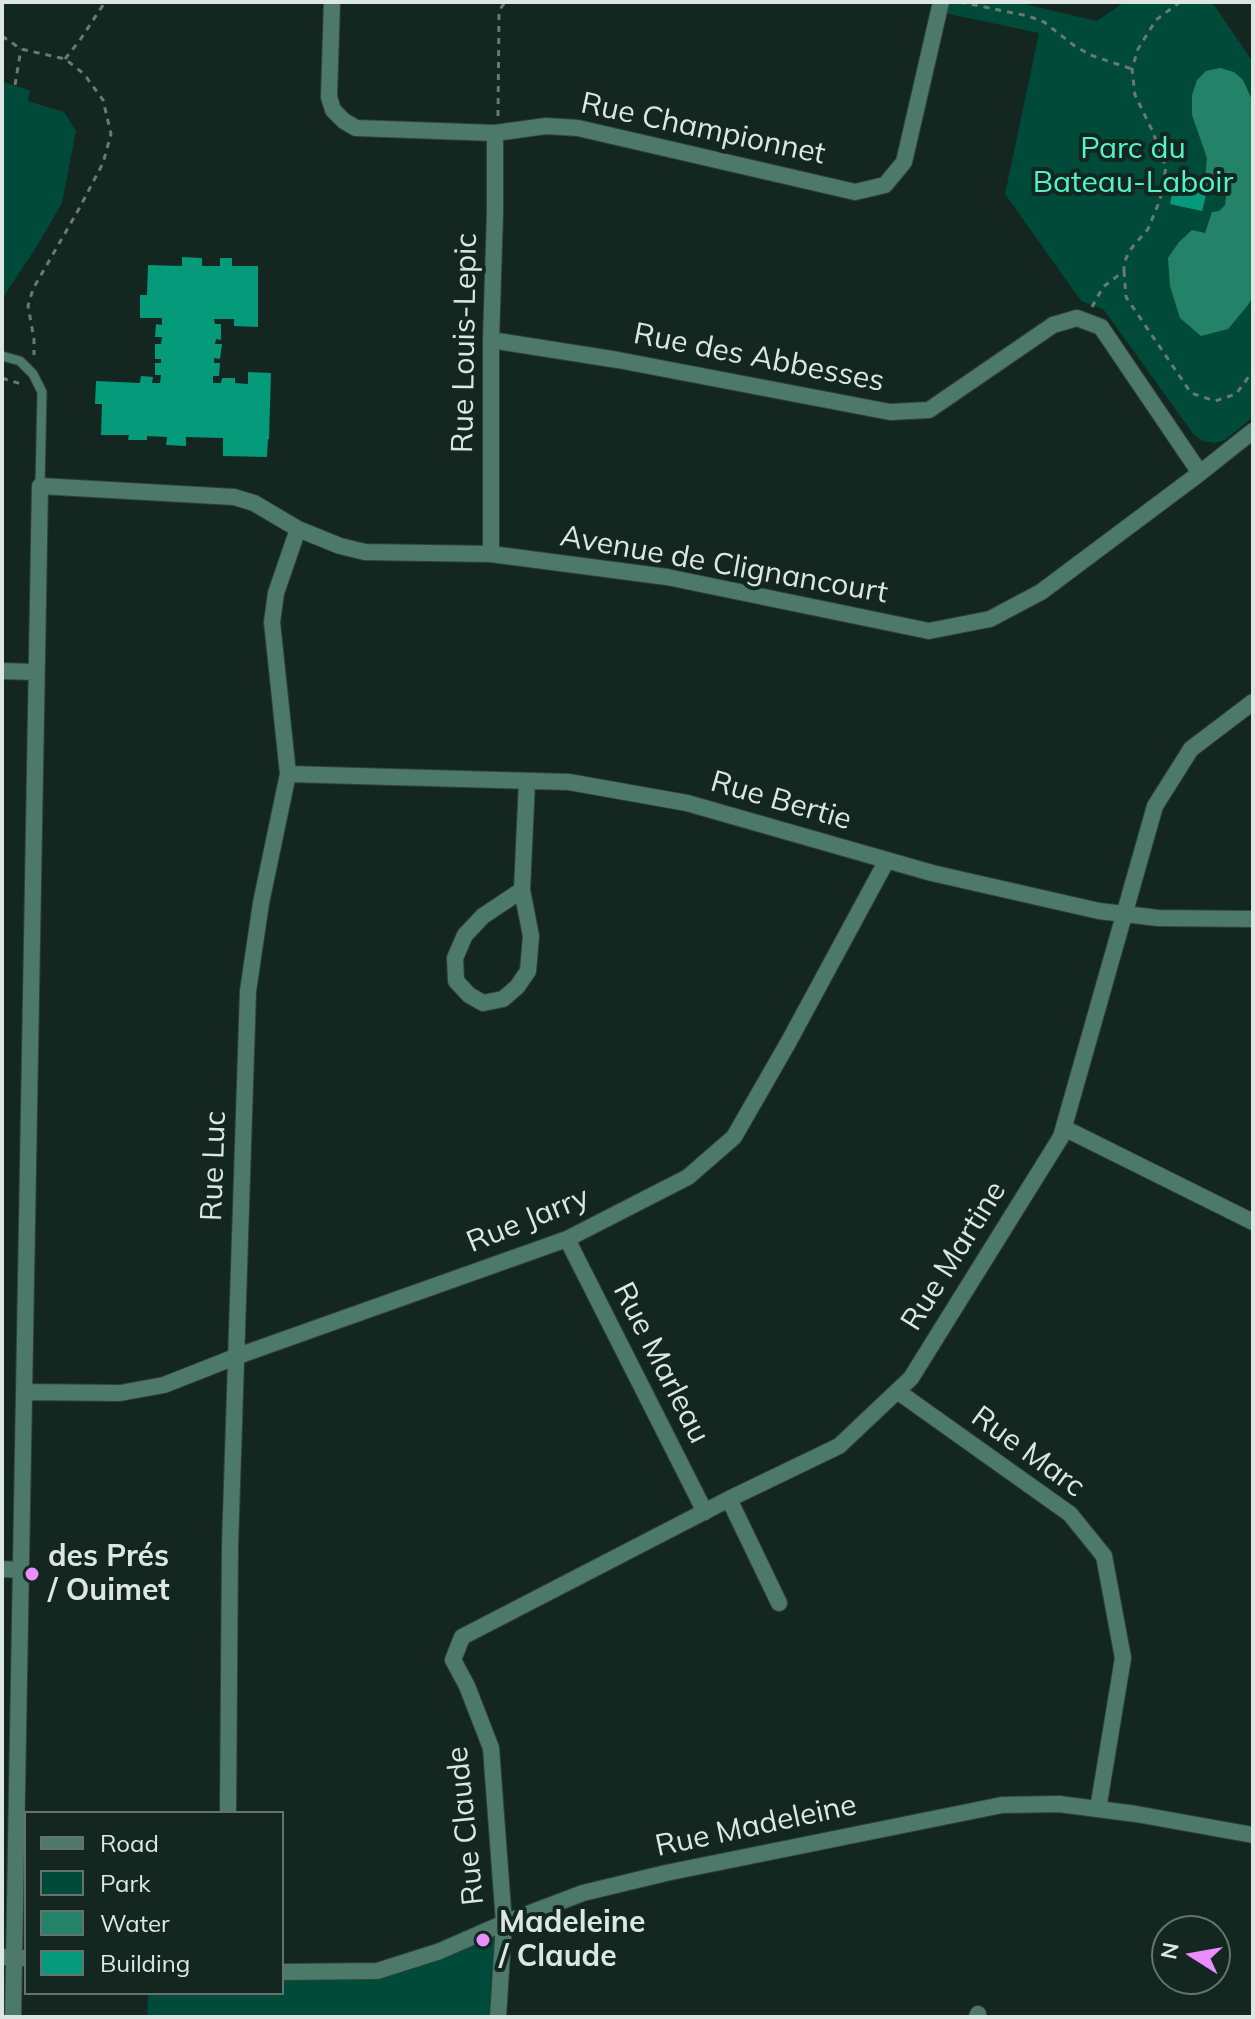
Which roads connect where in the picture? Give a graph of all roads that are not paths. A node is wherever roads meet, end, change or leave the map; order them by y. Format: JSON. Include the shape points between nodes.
{"nodes":[{"id":1,"x":332,"y":2,"type":"edge"},
{"id":2,"x":941,"y":2,"type":"edge"},
{"id":3,"x":496,"y":124,"type":"junction"},
{"id":4,"x":491,"y":340,"type":"junction"},
{"id":5,"x":2,"y":356,"type":"edge"},
{"id":6,"x":1253,"y":431,"type":"edge"},
{"id":7,"x":1200,"y":473,"type":"junction"},
{"id":8,"x":40,"y":486,"type":"junction"},
{"id":9,"x":298,"y":529,"type":"junction"},
{"id":10,"x":491,"y":554,"type":"junction"},
{"id":11,"x":2,"y":671,"type":"edge"},
{"id":12,"x":35,"y":672,"type":"junction"},
{"id":13,"x":1253,"y":702,"type":"edge"},
{"id":14,"x":288,"y":774,"type":"junction"},
{"id":15,"x":527,"y":781,"type":"junction"},
{"id":16,"x":887,"y":860,"type":"junction"},
{"id":17,"x":522,"y":890,"type":"junction"},
{"id":18,"x":1125,"y":914,"type":"junction"},
{"id":19,"x":1253,"y":919,"type":"edge"},
{"id":20,"x":1064,"y":1128,"type":"junction"},
{"id":21,"x":1253,"y":1222,"type":"edge"},
{"id":22,"x":567,"y":1239,"type":"junction"},
{"id":23,"x":235,"y":1357,"type":"junction"},
{"id":24,"x":897,"y":1391,"type":"junction"},
{"id":25,"x":24,"y":1392,"type":"junction"},
{"id":26,"x":729,"y":1499,"type":"junction"},
{"id":27,"x":705,"y":1512,"type":"junction"},
{"id":28,"x":2,"y":1569,"type":"edge"},
{"id":29,"x":21,"y":1570,"type":"junction"},
{"id":30,"x":779,"y":1603,"type":"dead end"},
{"id":31,"x":462,"y":1637,"type":"joint"},
{"id":32,"x":1098,"y":1809,"type":"junction"},
{"id":33,"x":228,"y":1811,"type":"edge"},
{"id":34,"x":1253,"y":1835,"type":"edge"},
{"id":35,"x":504,"y":1923,"type":"junction"},
{"id":36,"x":14,"y":1957,"type":"edge"},
{"id":37,"x":284,"y":1972,"type":"edge"},
{"id":38,"x":13,"y":2017,"type":"edge"},
{"id":39,"x":498,"y":2017,"type":"edge"}],
"edges":[{"from":1,"to":3,"type":"street","name":"Rue Championnet","via":[[329,97],[344,121],[356,128]]},
{"from":2,"to":3,"type":"street","name":"Rue Championnet","via":[[904,162],[885,185],[855,192],[578,128]]},
{"from":3,"to":4,"type":"street","name":"Rue Louis-Lepic"},
{"from":4,"to":7,"type":"street","name":"Rue des Abbesses","via":[[890,412],[929,410],[1053,325],[1077,318],[1101,327]]},
{"from":4,"to":10,"type":"street","name":"Rue Louis-Lepic"},
{"from":5,"to":8,"type":"lane","via":[[20,361],[42,392]]},
{"from":6,"to":7,"type":"street","name":"Avenue de Clignancourt"},
{"from":7,"to":10,"type":"street","name":"Avenue de Clignancourt","via":[[1041,592],[990,619],[929,631],[667,577]]},
{"from":8,"to":9,"type":"street","name":"Avenue de Clignancourt","via":[[234,497]]},
{"from":8,"to":12,"type":"street"},
{"from":9,"to":10,"type":"street","name":"Avenue de Clignancourt","via":[[365,552]]},
{"from":9,"to":14,"type":"street","name":"Rue Luc","via":[[272,622]]},
{"from":11,"to":12,"type":"street"},
{"from":12,"to":25,"type":"street"},
{"from":13,"to":18,"type":"street","name":"Rue Martine","via":[[1191,749],[1155,806]]},
{"from":14,"to":15,"type":"street","name":"Rue Bertie"},
{"from":14,"to":23,"type":"street","name":"Rue Luc","via":[[248,991]]},
{"from":15,"to":16,"type":"street","name":"Rue Bertie","via":[[569,782],[687,803]]},
{"from":15,"to":17,"type":"street"},
{"from":16,"to":18,"type":"street","name":"Rue Bertie"},
{"from":16,"to":22,"type":"street","name":"Rue Jarry","via":[[734,1137],[688,1177]]},
{"from":17,"to":17,"type":"street","via":[[531,936],[528,971],[503,999],[483,1003],[456,981],[455,958],[474,925]]},
{"from":18,"to":19,"type":"street","name":"Rue Bertie"},
{"from":18,"to":20,"type":"street","name":"Rue Martine"},
{"from":20,"to":21,"type":"street"},
{"from":20,"to":24,"type":"street","name":"Rue Martine","via":[[911,1378]]},
{"from":22,"to":23,"type":"street","name":"Rue Jarry"},
{"from":22,"to":27,"type":"street","name":"Rue Marleau"},
{"from":23,"to":25,"type":"street","name":"Rue Jarry","via":[[164,1385],[120,1393]]},
{"from":23,"to":33,"type":"street","name":"Rue Luc"},
{"from":24,"to":26,"type":"street","name":"Rue Martine","via":[[839,1446]]},
{"from":24,"to":32,"type":"street","name":"Rue Marc","via":[[1070,1514],[1104,1556],[1123,1658]]},
{"from":25,"to":29,"type":"street"},
{"from":26,"to":27,"type":"street","name":"Rue Martine"},
{"from":26,"to":30,"type":"street"},
{"from":27,"to":31,"type":"street","name":"Rue Martine"},
{"from":28,"to":29,"type":"street"},
{"from":29,"to":36,"type":"street"},
{"from":31,"to":35,"type":"street","name":"Rue Claude","via":[[453,1660],[491,1748]]},
{"from":32,"to":34,"type":"street","name":"Rue Madeleine"},
{"from":32,"to":35,"type":"street","name":"Rue Madeleine","via":[[1002,1805],[652,1876],[583,1893]]},
{"from":35,"to":37,"type":"street","name":"Rue Madeleine","via":[[377,1971]]},
{"from":35,"to":39,"type":"street","name":"Rue Claude"},
{"from":36,"to":38,"type":"street"}]}
